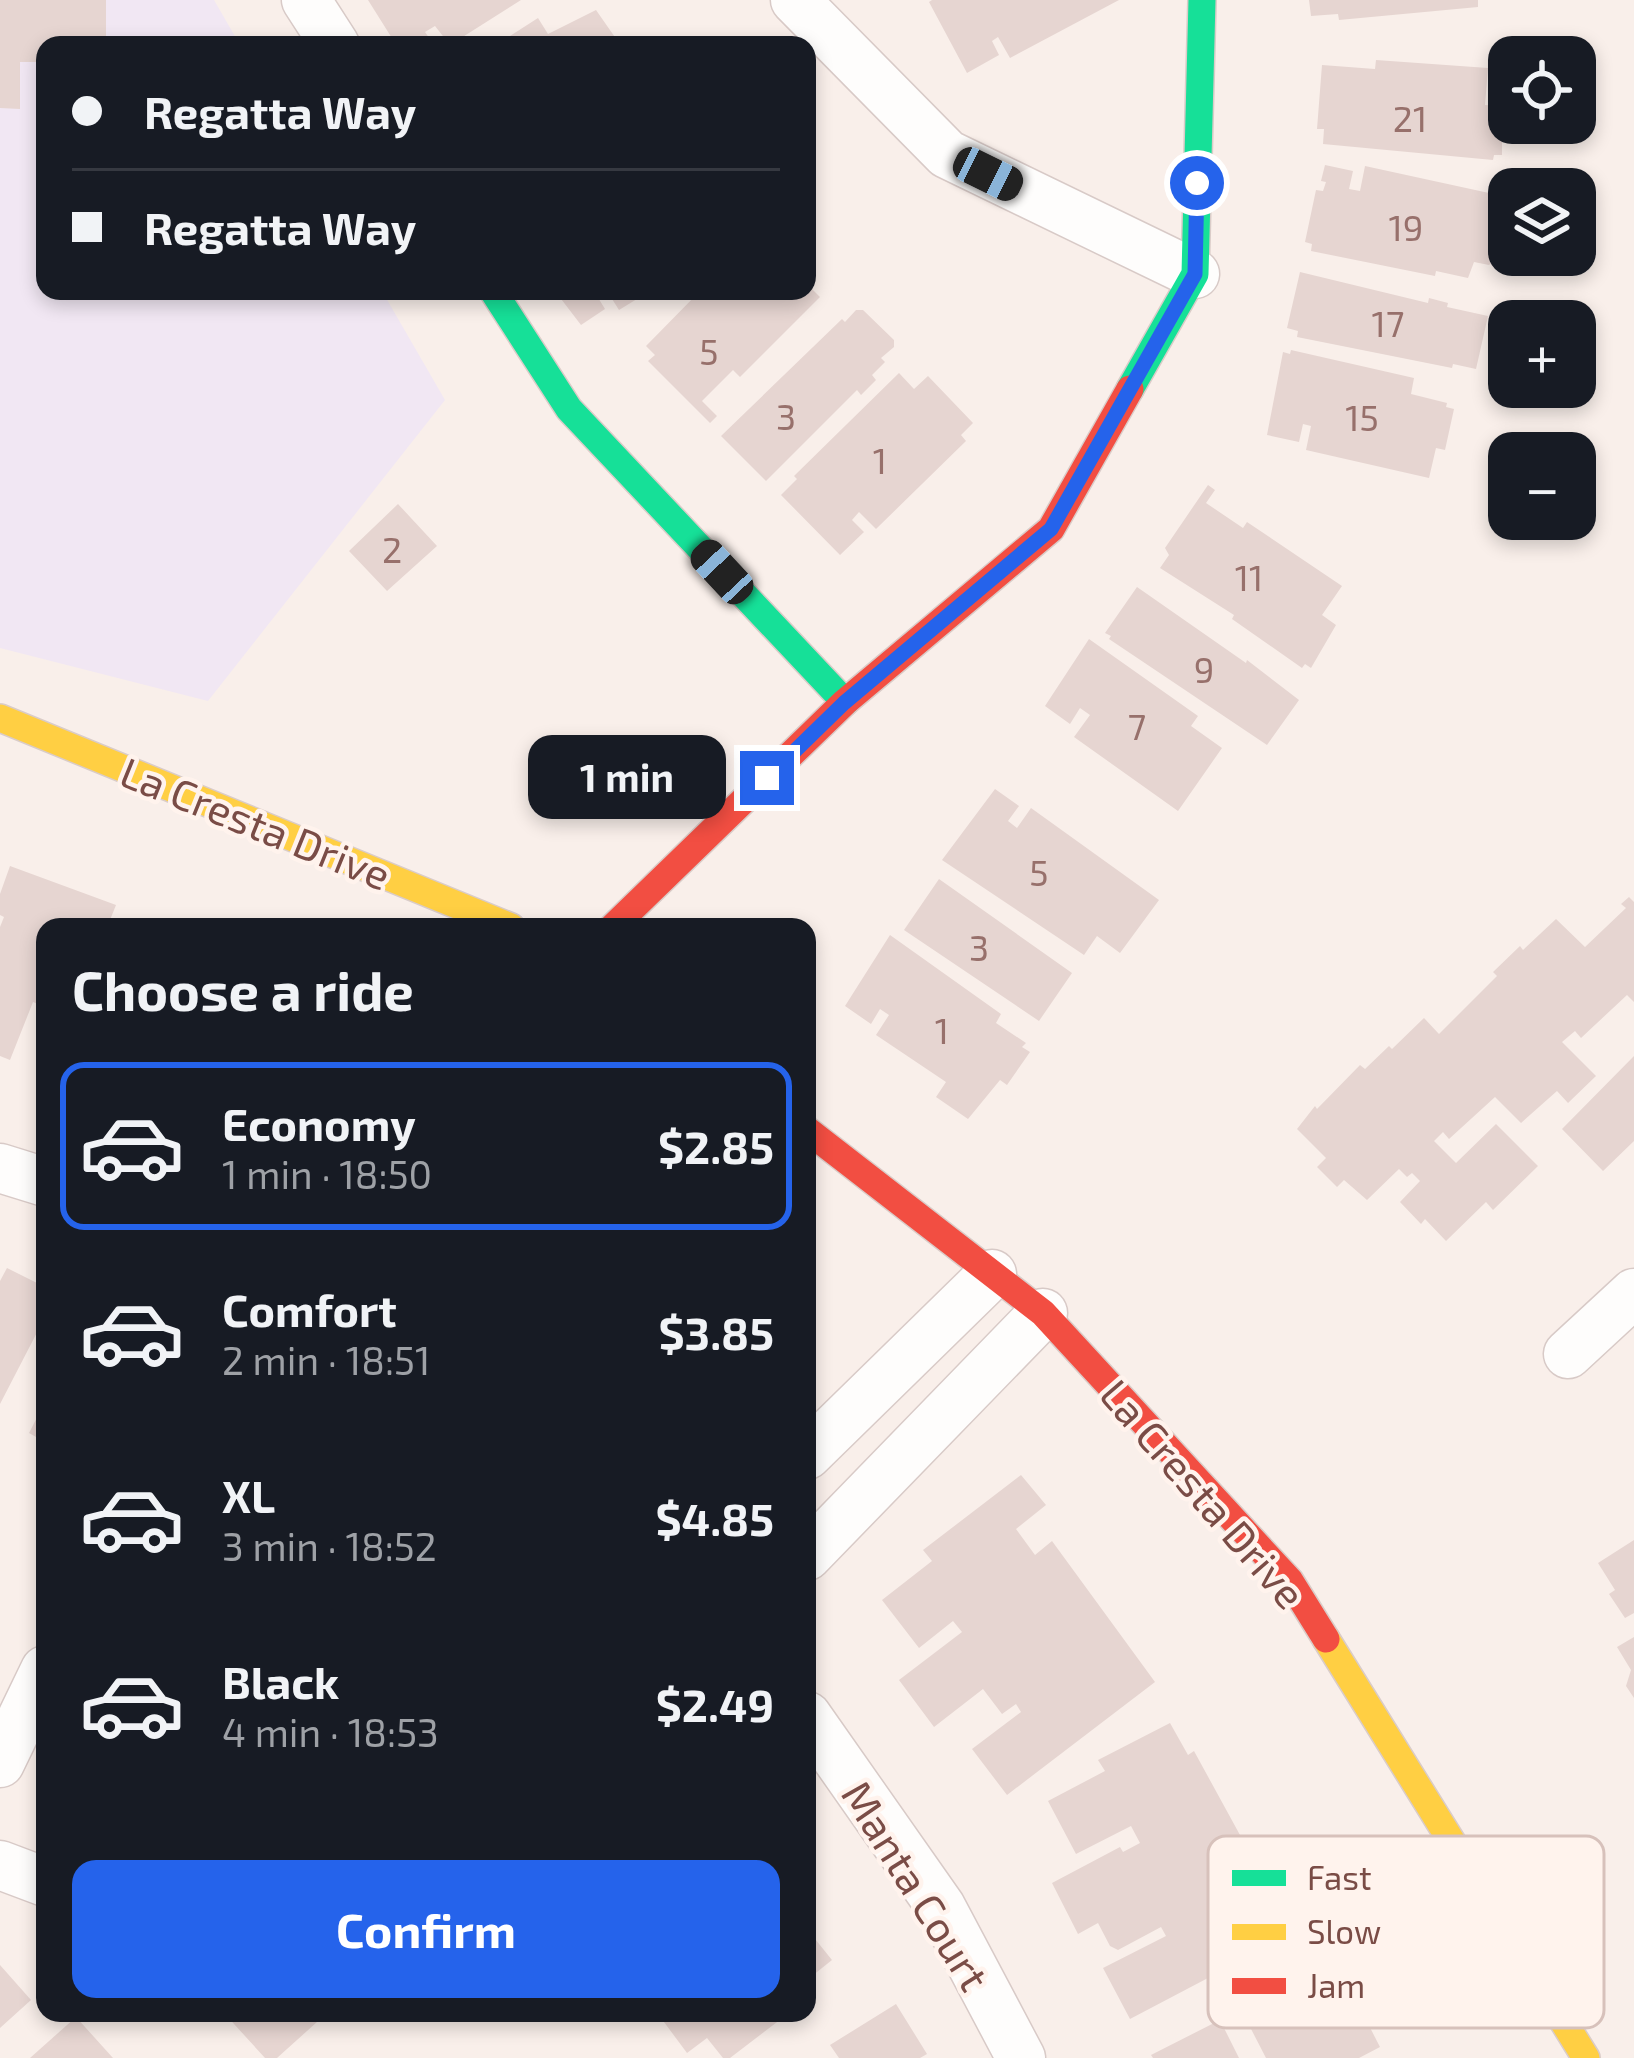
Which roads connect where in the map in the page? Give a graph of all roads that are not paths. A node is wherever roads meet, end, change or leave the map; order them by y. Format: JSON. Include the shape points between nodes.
{"nodes":[{"id":1,"x":306,"y":0,"type":"edge"},
{"id":2,"x":795,"y":0,"type":"edge"},
{"id":3,"x":1202,"y":0,"type":"edge"},
{"id":4,"x":329,"y":36,"type":"edge"},
{"id":5,"x":1195,"y":274,"type":"junction"},
{"id":6,"x":499,"y":300,"type":"edge"},
{"id":7,"x":844,"y":703,"type":"junction"},
{"id":8,"x":0,"y":718,"type":"edge"},
{"id":9,"x":490,"y":918,"type":"edge"},
{"id":10,"x":622,"y":918,"type":"edge"},
{"id":11,"x":816,"y":1137,"type":"edge"},
{"id":12,"x":0,"y":1168,"type":"edge"},
{"id":13,"x":36,"y":1179,"type":"edge"},
{"id":14,"x":992,"y":1274,"type":"junction"},
{"id":15,"x":1634,"y":1293,"type":"edge"},
{"id":16,"x":1043,"y":1313,"type":"junction"},
{"id":17,"x":1568,"y":1354,"type":"dead end"},
{"id":18,"x":816,"y":1446,"type":"edge"},
{"id":19,"x":816,"y":1547,"type":"edge"},
{"id":20,"x":36,"y":1689,"type":"edge"},
{"id":21,"x":816,"y":1729,"type":"edge"},
{"id":22,"x":0,"y":1763,"type":"edge"},
{"id":23,"x":1448,"y":1836,"type":"edge"},
{"id":24,"x":0,"y":1865,"type":"edge"},
{"id":25,"x":36,"y":1879,"type":"edge"},
{"id":26,"x":1567,"y":2028,"type":"edge"},
{"id":27,"x":1021,"y":2058,"type":"edge"},
{"id":28,"x":1586,"y":2058,"type":"edge"}],
"edges":[{"from":1,"to":4,"type":"street"},
{"from":2,"to":5,"type":"street","via":[[947,154]]},
{"from":3,"to":5,"type":"street"},
{"from":5,"to":7,"type":"street","via":[[1051,529]]},
{"from":6,"to":7,"type":"street","via":[[569,409]]},
{"from":7,"to":10,"type":"street"},
{"from":8,"to":9,"type":"street","name":"La Cresta Drive"},
{"from":11,"to":14,"type":"street","name":"La Cresta Drive"},
{"from":12,"to":13,"type":"street"},
{"from":14,"to":16,"type":"street","name":"La Cresta Drive"},
{"from":14,"to":18,"type":"street"},
{"from":15,"to":17,"type":"street"},
{"from":16,"to":19,"type":"street"},
{"from":16,"to":23,"type":"street","name":"La Cresta Drive","via":[[1290,1581]]},
{"from":20,"to":22,"type":"street"},
{"from":21,"to":27,"type":"street","name":"Manta Court","via":[[941,1907]]},
{"from":24,"to":25,"type":"street"},
{"from":26,"to":28,"type":"street","name":"La Cresta Drive"}]}
